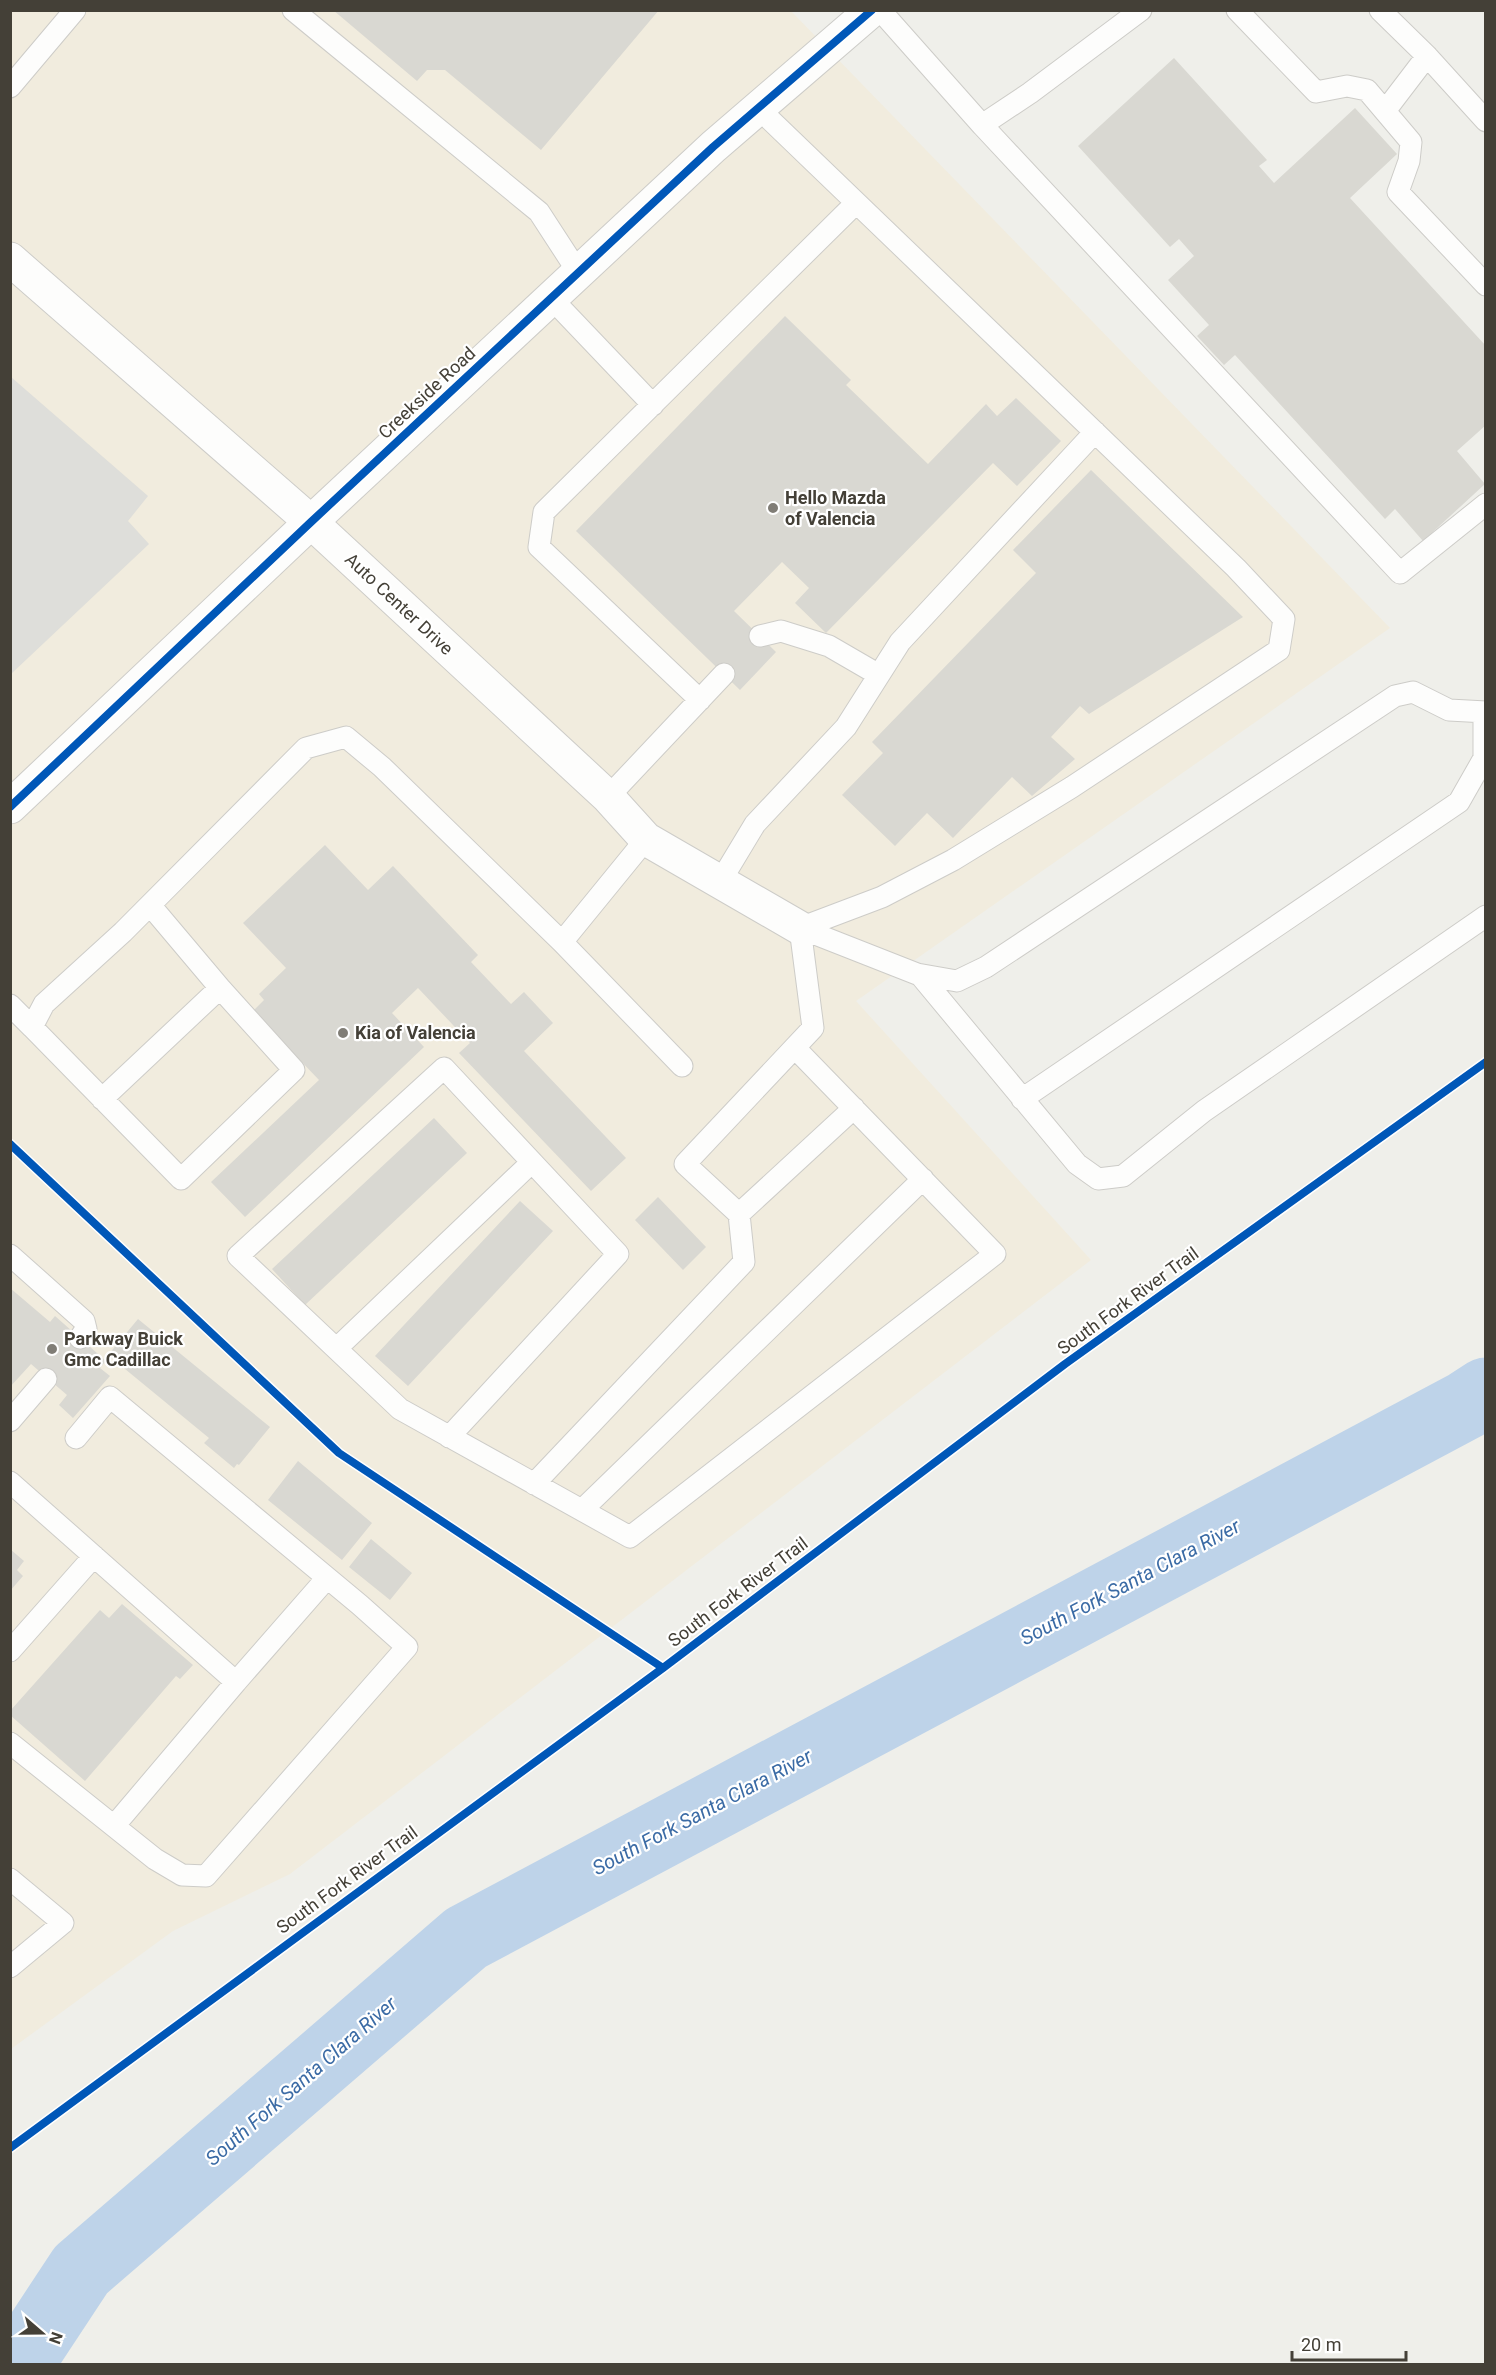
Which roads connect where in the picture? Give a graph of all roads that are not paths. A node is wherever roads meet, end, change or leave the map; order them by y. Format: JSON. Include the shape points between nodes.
{"nodes":[{"id":1,"x":75,"y":10,"type":"edge"},
{"id":2,"x":293,"y":10,"type":"edge"},
{"id":3,"x":872,"y":10,"type":"edge"},
{"id":4,"x":880,"y":10,"type":"edge"},
{"id":5,"x":1141,"y":10,"type":"edge"},
{"id":6,"x":1236,"y":10,"type":"edge"},
{"id":7,"x":1380,"y":10,"type":"edge"},
{"id":8,"x":1427,"y":56,"type":"junction"},
{"id":9,"x":10,"y":87,"type":"edge"},
{"id":10,"x":758,"y":108,"type":"junction"},
{"id":11,"x":1385,"y":111,"type":"junction"},
{"id":12,"x":1485,"y":121,"type":"edge"},
{"id":13,"x":982,"y":125,"type":"junction"},
{"id":14,"x":856,"y":203,"type":"junction"},
{"id":15,"x":10,"y":259,"type":"edge"},
{"id":16,"x":578,"y":272,"type":"junction"},
{"id":17,"x":1485,"y":285,"type":"edge"},
{"id":18,"x":551,"y":298,"type":"junction"},
{"id":19,"x":653,"y":405,"type":"junction"},
{"id":20,"x":1095,"y":432,"type":"junction"},
{"id":21,"x":1485,"y":504,"type":"edge"},
{"id":22,"x":311,"y":522,"type":"junction"},
{"id":23,"x":760,"y":636,"type":"dead end"},
{"id":24,"x":724,"y":674,"type":"dead end"},
{"id":25,"x":879,"y":675,"type":"junction"},
{"id":26,"x":700,"y":700,"type":"junction"},
{"id":27,"x":1485,"y":713,"type":"edge"},
{"id":28,"x":608,"y":797,"type":"junction"},
{"id":29,"x":10,"y":807,"type":"edge"},
{"id":30,"x":646,"y":840,"type":"junction"},
{"id":31,"x":720,"y":882,"type":"junction"},
{"id":32,"x":150,"y":905,"type":"junction"},
{"id":33,"x":1485,"y":916,"type":"edge"},
{"id":34,"x":800,"y":928,"type":"junction"},
{"id":35,"x":562,"y":942,"type":"junction"},
{"id":36,"x":920,"y":975,"type":"junction"},
{"id":37,"x":220,"y":988,"type":"junction"},
{"id":38,"x":10,"y":1005,"type":"edge"},
{"id":39,"x":32,"y":1027,"type":"junction"},
{"id":40,"x":795,"y":1047,"type":"junction"},
{"id":41,"x":682,"y":1066,"type":"dead end"},
{"id":42,"x":102,"y":1099,"type":"junction"},
{"id":43,"x":1022,"y":1099,"type":"junction"},
{"id":44,"x":854,"y":1108,"type":"junction"},
{"id":45,"x":532,"y":1162,"type":"junction"},
{"id":46,"x":923,"y":1179,"type":"junction"},
{"id":47,"x":739,"y":1214,"type":"junction"},
{"id":48,"x":10,"y":1255,"type":"edge"},
{"id":49,"x":80,"y":1338,"type":"dead end"},
{"id":50,"x":338,"y":1348,"type":"junction"},
{"id":51,"x":46,"y":1378,"type":"dead end"},
{"id":52,"x":10,"y":1421,"type":"edge"},
{"id":53,"x":449,"y":1437,"type":"junction"},
{"id":54,"x":76,"y":1438,"type":"dead end"},
{"id":55,"x":10,"y":1482,"type":"edge"},
{"id":56,"x":534,"y":1484,"type":"junction"},
{"id":57,"x":582,"y":1510,"type":"junction"},
{"id":58,"x":94,"y":1556,"type":"junction"},
{"id":59,"x":327,"y":1578,"type":"junction"},
{"id":60,"x":10,"y":1652,"type":"edge"},
{"id":61,"x":236,"y":1682,"type":"junction"},
{"id":62,"x":10,"y":1743,"type":"edge"},
{"id":63,"x":114,"y":1826,"type":"junction"},
{"id":64,"x":10,"y":1879,"type":"edge"},
{"id":65,"x":10,"y":1967,"type":"edge"}],
"edges":[{"from":1,"to":9,"type":"lane"},
{"from":2,"to":16,"type":"lane","via":[[539,212]]},
{"from":3,"to":10,"type":"street","name":"Creekside Road"},
{"from":4,"to":13,"type":"lane"},
{"from":5,"to":13,"type":"lane"},
{"from":6,"to":11,"type":"lane","via":[[1316,92],[1347,86],[1367,90]]},
{"from":7,"to":8,"type":"lane"},
{"from":8,"to":11,"type":"lane"},
{"from":8,"to":12,"type":"lane"},
{"from":10,"to":14,"type":"lane"},
{"from":10,"to":16,"type":"street","name":"Creekside Road"},
{"from":11,"to":17,"type":"lane","via":[[1411,142],[1398,192]]},
{"from":13,"to":21,"type":"lane","via":[[1400,573]]},
{"from":14,"to":19,"type":"lane"},
{"from":14,"to":20,"type":"lane"},
{"from":15,"to":22,"type":"street","name":"Auto Center Drive"},
{"from":16,"to":18,"type":"street","name":"Creekside Road"},
{"from":18,"to":19,"type":"lane"},
{"from":18,"to":22,"type":"street","name":"Creekside Road"},
{"from":19,"to":26,"type":"lane","via":[[544,512],[539,547]]},
{"from":20,"to":25,"type":"lane","via":[[900,642]]},
{"from":20,"to":34,"type":"lane","via":[[1236,568],[1284,620],[1279,650],[953,860],[882,897]]},
{"from":22,"to":28,"type":"street","name":"Auto Center Drive"},
{"from":22,"to":29,"type":"street","name":"Creekside Road"},
{"from":23,"to":25,"type":"lane","via":[[781,631],[829,646]]},
{"from":24,"to":26,"type":"lane"},
{"from":25,"to":31,"type":"lane","via":[[846,727],[755,824]]},
{"from":26,"to":28,"type":"lane"},
{"from":27,"to":36,"type":"lane","via":[[1449,710],[1413,692],[1395,696],[986,967],[957,981]]},
{"from":27,"to":43,"type":"lane","via":[[1484,758],[1459,802]]},
{"from":28,"to":30,"type":"street","name":"Auto Center Drive"},
{"from":30,"to":31,"type":"street","name":"Auto Center Drive"},
{"from":30,"to":35,"type":"lane"},
{"from":31,"to":34,"type":"street","name":"Auto Center Drive"},
{"from":32,"to":35,"type":"lane","via":[[306,748],[346,737],[382,767]]},
{"from":32,"to":37,"type":"lane"},
{"from":32,"to":39,"type":"lane","via":[[44,1004]]},
{"from":33,"to":43,"type":"lane","via":[[1204,1111],[1123,1176],[1098,1179],[1077,1164]]},
{"from":34,"to":36,"type":"lane"},
{"from":34,"to":40,"type":"lane","via":[[813,1028]]},
{"from":35,"to":41,"type":"lane"},
{"from":36,"to":43,"type":"lane"},
{"from":37,"to":42,"type":"lane"},
{"from":37,"to":42,"type":"lane","via":[[294,1070],[181,1179]]},
{"from":38,"to":39,"type":"lane"},
{"from":39,"to":42,"type":"lane"},
{"from":40,"to":44,"type":"lane"},
{"from":40,"to":47,"type":"lane","via":[[685,1164]]},
{"from":44,"to":46,"type":"lane"},
{"from":44,"to":47,"type":"lane"},
{"from":45,"to":50,"type":"lane"},
{"from":45,"to":50,"type":"lane","via":[[444,1068],[238,1256]]},
{"from":45,"to":53,"type":"lane","via":[[618,1254]]},
{"from":46,"to":57,"type":"lane"},
{"from":46,"to":57,"type":"lane","via":[[995,1254],[630,1538]]},
{"from":47,"to":56,"type":"lane","via":[[744,1262]]},
{"from":48,"to":49,"type":"lane","via":[[84,1321],[86,1329]]},
{"from":50,"to":53,"type":"lane","via":[[400,1409]]},
{"from":51,"to":52,"type":"lane"},
{"from":53,"to":56,"type":"lane"},
{"from":54,"to":59,"type":"lane","via":[[110,1397]]},
{"from":55,"to":58,"type":"lane"},
{"from":56,"to":57,"type":"lane"},
{"from":58,"to":60,"type":"lane"},
{"from":58,"to":61,"type":"lane"},
{"from":59,"to":61,"type":"lane"},
{"from":59,"to":63,"type":"lane","via":[[407,1647],[206,1875],[182,1875]]},
{"from":61,"to":63,"type":"lane"},
{"from":62,"to":63,"type":"lane"},
{"from":64,"to":65,"type":"lane","via":[[63,1923]]}]}
